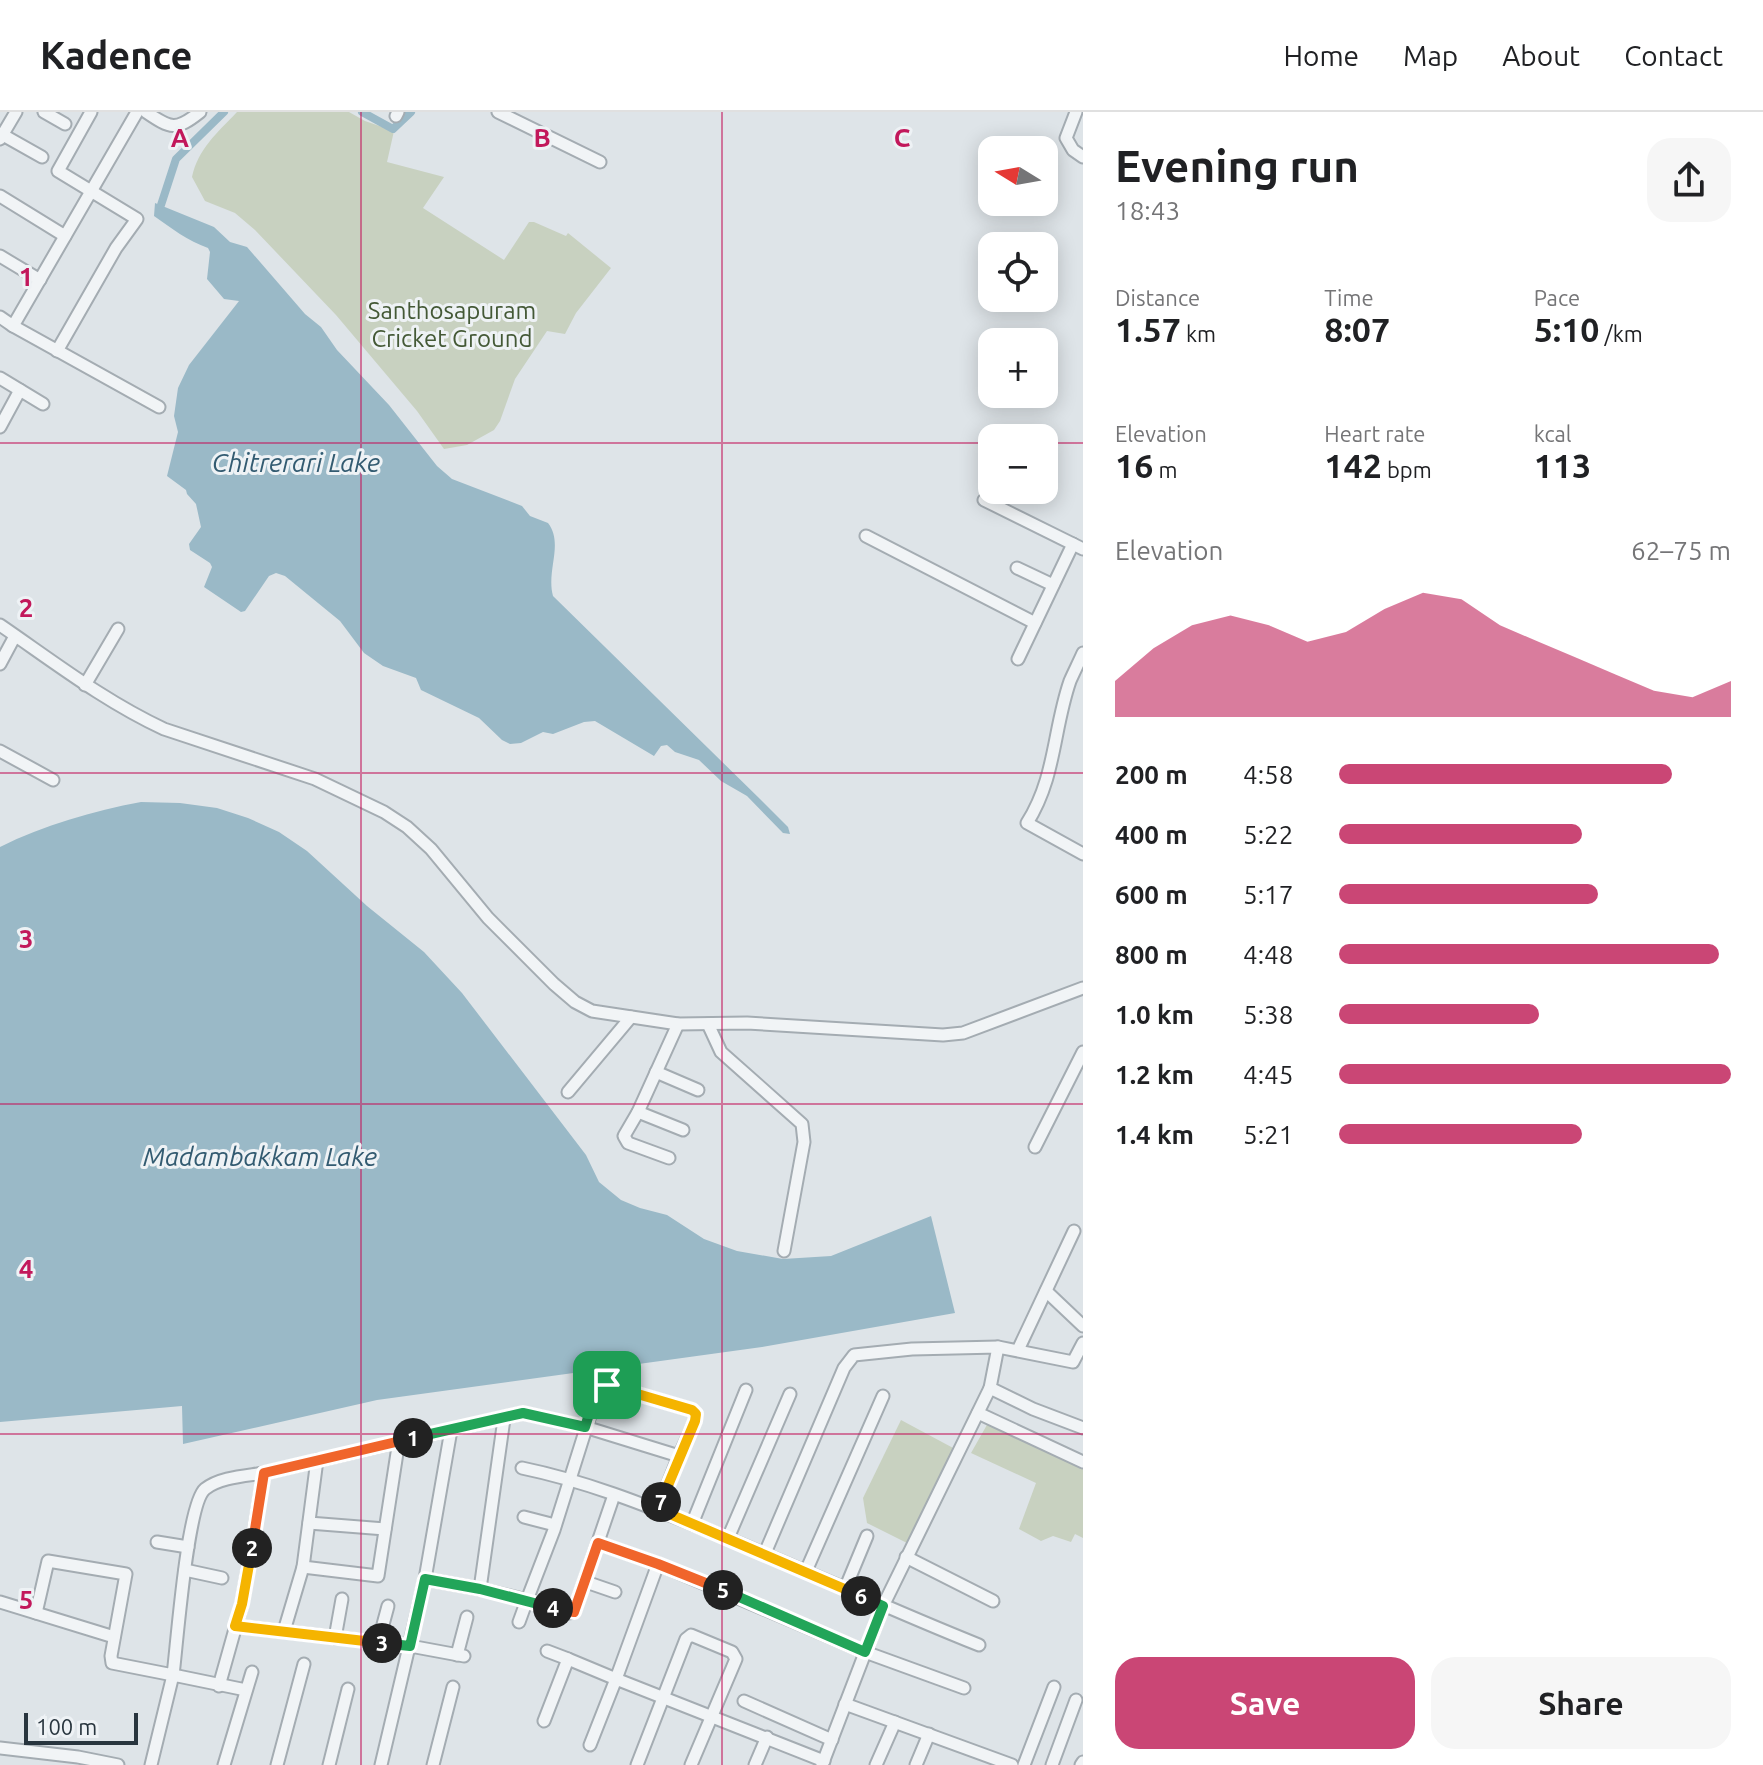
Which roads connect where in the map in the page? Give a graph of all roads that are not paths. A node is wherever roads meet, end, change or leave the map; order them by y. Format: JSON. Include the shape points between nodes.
{"nodes":[{"id":1,"x":16,"y":112,"type":"edge"},
{"id":2,"x":44,"y":112,"type":"edge"},
{"id":3,"x":91,"y":112,"type":"edge"},
{"id":4,"x":137,"y":112,"type":"edge"},
{"id":5,"x":146,"y":112,"type":"edge"},
{"id":6,"x":200,"y":112,"type":"edge"},
{"id":7,"x":498,"y":112,"type":"edge"},
{"id":8,"x":1076,"y":112,"type":"edge"},
{"id":9,"x":65,"y":124,"type":"dead end"},
{"id":10,"x":1,"y":137,"type":"edge"},
{"id":11,"x":42,"y":157,"type":"dead end"},
{"id":12,"x":1083,"y":157,"type":"edge"},
{"id":13,"x":600,"y":162,"type":"dead end"},
{"id":14,"x":91,"y":192,"type":"junction"},
{"id":15,"x":0,"y":196,"type":"edge"},
{"id":16,"x":65,"y":236,"type":"junction"},
{"id":17,"x":0,"y":256,"type":"edge"},
{"id":18,"x":40,"y":280,"type":"junction"},
{"id":19,"x":0,"y":317,"type":"edge"},
{"id":20,"x":13,"y":326,"type":"junction"},
{"id":21,"x":57,"y":351,"type":"junction"},
{"id":22,"x":0,"y":378,"type":"edge"},
{"id":23,"x":20,"y":390,"type":"junction"},
{"id":24,"x":43,"y":404,"type":"dead end"},
{"id":25,"x":159,"y":407,"type":"dead end"},
{"id":26,"x":0,"y":427,"type":"edge"},
{"id":27,"x":992,"y":504,"type":"edge"},
{"id":28,"x":866,"y":536,"type":"dead end"},
{"id":29,"x":1078,"y":546,"type":"edge"},
{"id":30,"x":1017,"y":568,"type":"dead end"},
{"id":31,"x":1053,"y":585,"type":"junction"},
{"id":32,"x":1035,"y":623,"type":"junction"},
{"id":33,"x":0,"y":625,"type":"edge"},
{"id":34,"x":118,"y":629,"type":"dead end"},
{"id":35,"x":15,"y":636,"type":"junction"},
{"id":36,"x":1083,"y":653,"type":"edge"},
{"id":37,"x":1018,"y":659,"type":"dead end"},
{"id":38,"x":0,"y":664,"type":"edge"},
{"id":39,"x":85,"y":685,"type":"junction"},
{"id":40,"x":0,"y":751,"type":"edge"},
{"id":41,"x":53,"y":780,"type":"dead end"},
{"id":42,"x":1083,"y":854,"type":"edge"},
{"id":43,"x":1083,"y":988,"type":"edge"},
{"id":44,"x":631,"y":1017,"type":"junction"},
{"id":45,"x":678,"y":1024,"type":"junction"},
{"id":46,"x":708,"y":1024,"type":"junction"},
{"id":47,"x":1082,"y":1058,"type":"edge"},
{"id":48,"x":656,"y":1072,"type":"junction"},
{"id":49,"x":698,"y":1090,"type":"dead end"},
{"id":50,"x":568,"y":1092,"type":"dead end"},
{"id":51,"x":638,"y":1112,"type":"junction"},
{"id":52,"x":683,"y":1130,"type":"dead end"},
{"id":53,"x":1035,"y":1147,"type":"dead end"},
{"id":54,"x":669,"y":1158,"type":"dead end"},
{"id":55,"x":1074,"y":1231,"type":"dead end"},
{"id":56,"x":784,"y":1251,"type":"dead end"},
{"id":57,"x":1046,"y":1291,"type":"junction"},
{"id":58,"x":1083,"y":1326,"type":"edge"},
{"id":59,"x":1083,"y":1343,"type":"edge"},
{"id":60,"x":998,"y":1347,"type":"junction"},
{"id":61,"x":1018,"y":1350,"type":"junction"},
{"id":62,"x":1078,"y":1363,"type":"edge"},
{"id":63,"x":990,"y":1388,"type":"junction"},
{"id":64,"x":746,"y":1390,"type":"dead end"},
{"id":65,"x":790,"y":1394,"type":"dead end"},
{"id":66,"x":883,"y":1396,"type":"dead end"},
{"id":67,"x":978,"y":1413,"type":"junction"},
{"id":68,"x":504,"y":1419,"type":"junction"},
{"id":69,"x":585,"y":1427,"type":"junction"},
{"id":70,"x":1083,"y":1428,"type":"edge"},
{"id":71,"x":451,"y":1430,"type":"junction"},
{"id":72,"x":399,"y":1440,"type":"junction"},
{"id":73,"x":679,"y":1456,"type":"junction"},
{"id":74,"x":317,"y":1460,"type":"junction"},
{"id":75,"x":1083,"y":1462,"type":"edge"},
{"id":76,"x":522,"y":1468,"type":"dead end"},
{"id":77,"x":264,"y":1473,"type":"junction"},
{"id":78,"x":569,"y":1478,"type":"junction"},
{"id":79,"x":614,"y":1495,"type":"junction"},
{"id":80,"x":658,"y":1509,"type":"junction"},
{"id":81,"x":524,"y":1517,"type":"dead end"},
{"id":82,"x":309,"y":1523,"type":"junction"},
{"id":83,"x":692,"y":1524,"type":"junction"},
{"id":84,"x":555,"y":1525,"type":"junction"},
{"id":85,"x":385,"y":1529,"type":"junction"},
{"id":86,"x":867,"y":1536,"type":"dead end"},
{"id":87,"x":728,"y":1538,"type":"junction"},
{"id":88,"x":157,"y":1542,"type":"dead end"},
{"id":89,"x":598,"y":1543,"type":"junction"},
{"id":90,"x":188,"y":1547,"type":"junction"},
{"id":91,"x":765,"y":1553,"type":"junction"},
{"id":92,"x":906,"y":1557,"type":"junction"},
{"id":93,"x":658,"y":1564,"type":"junction"},
{"id":94,"x":303,"y":1567,"type":"junction"},
{"id":95,"x":185,"y":1570,"type":"junction"},
{"id":96,"x":806,"y":1571,"type":"junction"},
{"id":97,"x":222,"y":1578,"type":"dead end"},
{"id":98,"x":425,"y":1579,"type":"junction"},
{"id":99,"x":586,"y":1582,"type":"junction"},
{"id":100,"x":480,"y":1589,"type":"junction"},
{"id":101,"x":845,"y":1589,"type":"junction"},
{"id":102,"x":615,"y":1592,"type":"dead end"},
{"id":103,"x":342,"y":1599,"type":"dead end"},
{"id":104,"x":527,"y":1600,"type":"junction"},
{"id":105,"x":993,"y":1601,"type":"dead end"},
{"id":106,"x":0,"y":1602,"type":"edge"},
{"id":107,"x":388,"y":1606,"type":"dead end"},
{"id":108,"x":883,"y":1606,"type":"junction"},
{"id":109,"x":36,"y":1613,"type":"junction"},
{"id":110,"x":467,"y":1617,"type":"dead end"},
{"id":111,"x":519,"y":1622,"type":"dead end"},
{"id":112,"x":235,"y":1626,"type":"junction"},
{"id":113,"x":284,"y":1631,"type":"junction"},
{"id":114,"x":114,"y":1637,"type":"junction"},
{"id":115,"x":335,"y":1638,"type":"junction"},
{"id":116,"x":378,"y":1643,"type":"junction"},
{"id":117,"x":979,"y":1645,"type":"dead end"},
{"id":118,"x":410,"y":1646,"type":"junction"},
{"id":119,"x":547,"y":1651,"type":"dead end"},
{"id":120,"x":865,"y":1652,"type":"junction"},
{"id":121,"x":568,"y":1659,"type":"junction"},
{"id":122,"x":304,"y":1664,"type":"dead end"},
{"id":123,"x":252,"y":1672,"type":"dead end"},
{"id":124,"x":173,"y":1675,"type":"junction"},
{"id":125,"x":616,"y":1679,"type":"junction"},
{"id":126,"x":219,"y":1686,"type":"junction"},
{"id":127,"x":453,"y":1687,"type":"dead end"},
{"id":128,"x":1054,"y":1687,"type":"dead end"},
{"id":129,"x":964,"y":1688,"type":"dead end"},
{"id":130,"x":348,"y":1689,"type":"dead end"},
{"id":131,"x":246,"y":1690,"type":"junction"},
{"id":132,"x":665,"y":1698,"type":"junction"},
{"id":133,"x":1076,"y":1700,"type":"dead end"},
{"id":134,"x":744,"y":1701,"type":"dead end"},
{"id":135,"x":845,"y":1704,"type":"junction"},
{"id":136,"x":712,"y":1716,"type":"junction"},
{"id":137,"x":544,"y":1721,"type":"dead end"},
{"id":138,"x":895,"y":1722,"type":"junction"},
{"id":139,"x":929,"y":1734,"type":"junction"},
{"id":140,"x":767,"y":1737,"type":"junction"},
{"id":141,"x":832,"y":1740,"type":"junction"},
{"id":142,"x":590,"y":1745,"type":"dead end"},
{"id":143,"x":0,"y":1748,"type":"edge"},
{"id":144,"x":823,"y":1763,"type":"edge"},
{"id":145,"x":118,"y":1765,"type":"edge"},
{"id":146,"x":151,"y":1765,"type":"edge"},
{"id":147,"x":224,"y":1765,"type":"edge"},
{"id":148,"x":277,"y":1765,"type":"edge"},
{"id":149,"x":329,"y":1765,"type":"edge"},
{"id":150,"x":381,"y":1765,"type":"edge"},
{"id":151,"x":433,"y":1765,"type":"edge"},
{"id":152,"x":637,"y":1765,"type":"edge"},
{"id":153,"x":691,"y":1765,"type":"edge"},
{"id":154,"x":755,"y":1765,"type":"edge"},
{"id":155,"x":876,"y":1765,"type":"edge"},
{"id":156,"x":916,"y":1765,"type":"edge"},
{"id":157,"x":1012,"y":1765,"type":"edge"},
{"id":158,"x":1024,"y":1765,"type":"edge"},
{"id":159,"x":1052,"y":1765,"type":"edge"}],
"edges":[{"from":1,"to":10,"type":"street"},
{"from":2,"to":9,"type":"street"},
{"from":3,"to":14,"type":"street","via":[[58,171]]},
{"from":4,"to":14,"type":"street"},
{"from":5,"to":6,"type":"street","via":[[174,126]]},
{"from":7,"to":13,"type":"street"},
{"from":8,"to":12,"type":"street","via":[[1066,138]]},
{"from":10,"to":11,"type":"street"},
{"from":14,"to":16,"type":"street"},
{"from":14,"to":21,"type":"street","via":[[137,219]]},
{"from":15,"to":16,"type":"street"},
{"from":16,"to":18,"type":"street"},
{"from":17,"to":18,"type":"street"},
{"from":18,"to":20,"type":"street"},
{"from":19,"to":20,"type":"street"},
{"from":20,"to":21,"type":"street"},
{"from":21,"to":25,"type":"street"},
{"from":22,"to":23,"type":"street"},
{"from":23,"to":24,"type":"street"},
{"from":23,"to":26,"type":"street"},
{"from":27,"to":29,"type":"street"},
{"from":28,"to":32,"type":"street"},
{"from":29,"to":31,"type":"street"},
{"from":30,"to":31,"type":"street"},
{"from":31,"to":32,"type":"street"},
{"from":32,"to":37,"type":"street"},
{"from":33,"to":35,"type":"street"},
{"from":34,"to":39,"type":"street"},
{"from":35,"to":38,"type":"street"},
{"from":35,"to":39,"type":"street"},
{"from":36,"to":42,"type":"street","via":[[1070,682],[1051,772],[1027,823]]},
{"from":39,"to":44,"type":"street","via":[[164,729],[315,779],[384,812],[421,839],[488,918],[575,1002],[592,1011]]},
{"from":40,"to":41,"type":"street"},
{"from":43,"to":46,"type":"street","via":[[963,1033],[943,1035]]},
{"from":44,"to":45,"type":"street"},
{"from":44,"to":50,"type":"street"},
{"from":45,"to":46,"type":"street"},
{"from":45,"to":48,"type":"street"},
{"from":46,"to":56,"type":"street","via":[[721,1052],[802,1124],[804,1142]]},
{"from":47,"to":53,"type":"street"},
{"from":48,"to":49,"type":"street"},
{"from":48,"to":51,"type":"street"},
{"from":51,"to":52,"type":"street"},
{"from":51,"to":54,"type":"street","via":[[626,1141]]},
{"from":55,"to":57,"type":"street"},
{"from":57,"to":58,"type":"street"},
{"from":57,"to":61,"type":"street"},
{"from":59,"to":62,"type":"street"},
{"from":60,"to":61,"type":"street"},
{"from":60,"to":63,"type":"street"},
{"from":60,"to":91,"type":"street","via":[[912,1349],[849,1359]]},
{"from":61,"to":62,"type":"street"},
{"from":63,"to":67,"type":"street"},
{"from":63,"to":70,"type":"street"},
{"from":64,"to":83,"type":"street"},
{"from":65,"to":87,"type":"street"},
{"from":66,"to":96,"type":"street"},
{"from":67,"to":75,"type":"street"},
{"from":67,"to":92,"type":"street"},
{"from":68,"to":69,"type":"street","via":[[523,1413]]},
{"from":68,"to":71,"type":"street"},
{"from":68,"to":100,"type":"street"},
{"from":69,"to":73,"type":"street"},
{"from":69,"to":73,"type":"street","via":[[597,1389],[604,1385],[692,1410],[695,1421]]},
{"from":69,"to":78,"type":"street"},
{"from":71,"to":72,"type":"street"},
{"from":71,"to":98,"type":"street"},
{"from":72,"to":74,"type":"street"},
{"from":72,"to":85,"type":"street"},
{"from":73,"to":80,"type":"street"},
{"from":74,"to":77,"type":"street"},
{"from":74,"to":82,"type":"street"},
{"from":76,"to":78,"type":"street"},
{"from":77,"to":90,"type":"street","via":[[206,1488],[198,1500]]},
{"from":77,"to":112,"type":"street"},
{"from":78,"to":79,"type":"street"},
{"from":78,"to":84,"type":"street"},
{"from":79,"to":80,"type":"street"},
{"from":79,"to":89,"type":"street"},
{"from":80,"to":83,"type":"street"},
{"from":81,"to":84,"type":"street"},
{"from":82,"to":85,"type":"street"},
{"from":82,"to":94,"type":"street"},
{"from":83,"to":87,"type":"street"},
{"from":84,"to":104,"type":"street"},
{"from":85,"to":94,"type":"street","via":[[376,1577]]},
{"from":86,"to":101,"type":"street"},
{"from":87,"to":91,"type":"street"},
{"from":88,"to":90,"type":"street"},
{"from":89,"to":93,"type":"street"},
{"from":89,"to":99,"type":"street"},
{"from":90,"to":95,"type":"street"},
{"from":91,"to":96,"type":"street"},
{"from":92,"to":105,"type":"street"},
{"from":92,"to":108,"type":"street"},
{"from":93,"to":120,"type":"street"},
{"from":93,"to":125,"type":"street"},
{"from":94,"to":113,"type":"street"},
{"from":95,"to":97,"type":"street"},
{"from":95,"to":124,"type":"street"},
{"from":96,"to":101,"type":"street"},
{"from":98,"to":100,"type":"street"},
{"from":98,"to":118,"type":"street"},
{"from":99,"to":102,"type":"street"},
{"from":99,"to":104,"type":"street","via":[[571,1613]]},
{"from":100,"to":104,"type":"street"},
{"from":101,"to":108,"type":"street"},
{"from":103,"to":115,"type":"street"},
{"from":104,"to":111,"type":"street"},
{"from":106,"to":109,"type":"street"},
{"from":107,"to":116,"type":"street"},
{"from":108,"to":117,"type":"street"},
{"from":108,"to":120,"type":"street"},
{"from":109,"to":114,"type":"street"},
{"from":109,"to":114,"type":"street","via":[[48,1561],[126,1574]]},
{"from":110,"to":118,"type":"street","via":[[461,1656]]},
{"from":112,"to":113,"type":"street"},
{"from":112,"to":126,"type":"street"},
{"from":113,"to":115,"type":"street"},
{"from":114,"to":124,"type":"street","via":[[111,1660],[116,1665]]},
{"from":115,"to":116,"type":"street"},
{"from":116,"to":118,"type":"street"},
{"from":118,"to":150,"type":"street"},
{"from":119,"to":121,"type":"street"},
{"from":120,"to":129,"type":"street"},
{"from":120,"to":135,"type":"street"},
{"from":121,"to":125,"type":"street"},
{"from":121,"to":137,"type":"street"},
{"from":122,"to":148,"type":"street"},
{"from":123,"to":131,"type":"street"},
{"from":124,"to":126,"type":"street"},
{"from":124,"to":146,"type":"street"},
{"from":125,"to":132,"type":"street"},
{"from":125,"to":142,"type":"street"},
{"from":126,"to":131,"type":"street"},
{"from":127,"to":151,"type":"street"},
{"from":128,"to":158,"type":"street"},
{"from":130,"to":149,"type":"street"},
{"from":131,"to":147,"type":"street"},
{"from":132,"to":136,"type":"street"},
{"from":132,"to":136,"type":"street","via":[[691,1635],[735,1655]]},
{"from":132,"to":152,"type":"street"},
{"from":133,"to":159,"type":"street"},
{"from":134,"to":141,"type":"street"},
{"from":135,"to":138,"type":"street"},
{"from":135,"to":141,"type":"street"},
{"from":136,"to":140,"type":"street"},
{"from":136,"to":153,"type":"street"},
{"from":138,"to":139,"type":"street"},
{"from":138,"to":155,"type":"street"},
{"from":139,"to":156,"type":"street"},
{"from":139,"to":157,"type":"street"},
{"from":140,"to":144,"type":"street"},
{"from":140,"to":154,"type":"street"},
{"from":141,"to":144,"type":"street"},
{"from":143,"to":145,"type":"street"}]}
